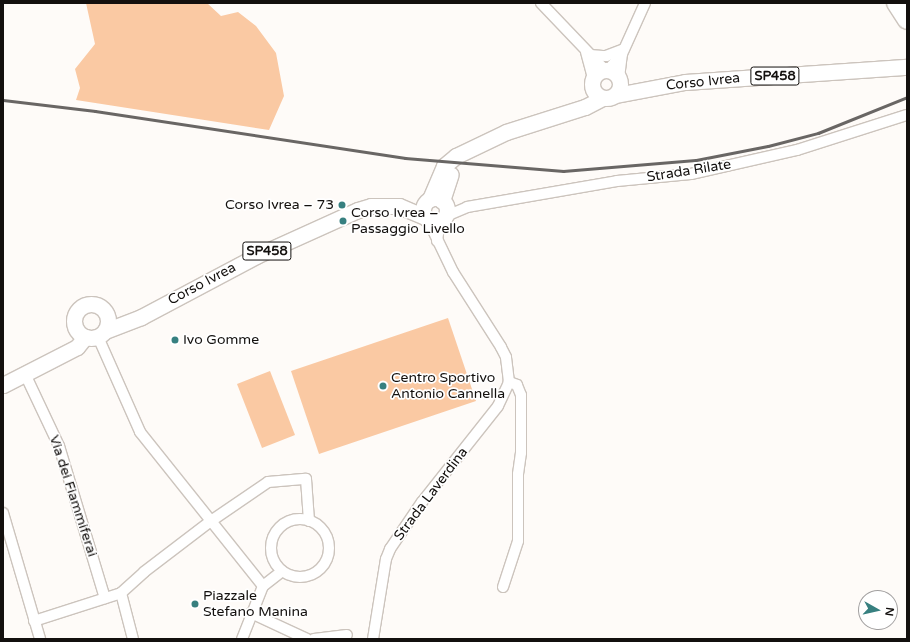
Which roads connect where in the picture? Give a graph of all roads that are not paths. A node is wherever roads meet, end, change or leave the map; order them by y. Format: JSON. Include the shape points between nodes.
{"nodes":[{"id":1,"x":541,"y":3,"type":"edge"},
{"id":2,"x":645,"y":3,"type":"edge"},
{"id":3,"x":896,"y":3,"type":"edge"},
{"id":4,"x":907,"y":20,"type":"edge"},
{"id":5,"x":623,"y":51,"type":"junction"},
{"id":6,"x":588,"y":53,"type":"junction"},
{"id":7,"x":907,"y":67,"type":"edge"},
{"id":8,"x":612,"y":82,"type":"junction"},
{"id":9,"x":593,"y":83,"type":"junction"},
{"id":10,"x":576,"y":108,"type":"junction"},
{"id":11,"x":907,"y":115,"type":"edge"},
{"id":12,"x":435,"y":210,"type":"junction"},
{"id":13,"x":104,"y":309,"type":"junction"},
{"id":14,"x":141,"y":317,"type":"junction"},
{"id":15,"x":91,"y":334,"type":"junction"},
{"id":16,"x":25,"y":374,"type":"junction"},
{"id":17,"x":509,"y":382,"type":"junction"},
{"id":18,"x":3,"y":385,"type":"edge"},
{"id":19,"x":3,"y":513,"type":"edge"},
{"id":20,"x":308,"y":520,"type":"junction"},
{"id":21,"x":211,"y":521,"type":"junction"},
{"id":22,"x":282,"y":571,"type":"junction"},
{"id":23,"x":263,"y":586,"type":"junction"},
{"id":24,"x":502,"y":588,"type":"dead end"},
{"id":25,"x":121,"y":593,"type":"junction"},
{"id":26,"x":105,"y":598,"type":"junction"},
{"id":27,"x":251,"y":613,"type":"junction"},
{"id":28,"x":34,"y":621,"type":"junction"},
{"id":29,"x":347,"y":635,"type":"dead end"},
{"id":30,"x":40,"y":639,"type":"edge"},
{"id":31,"x":133,"y":639,"type":"edge"},
{"id":32,"x":242,"y":639,"type":"edge"},
{"id":33,"x":306,"y":639,"type":"edge"},
{"id":34,"x":314,"y":639,"type":"edge"},
{"id":35,"x":373,"y":639,"type":"edge"}],
"edges":[{"from":1,"to":6,"type":"street"},
{"from":2,"to":5,"type":"street"},
{"from":3,"to":4,"type":"highway"},
{"from":5,"to":6,"type":"street","via":[[606,56]]},
{"from":5,"to":8,"type":"street"},
{"from":6,"to":8,"type":"street"},
{"from":6,"to":9,"type":"street"},
{"from":7,"to":8,"type":"main road","name":"Corso Ivrea","number":"SP458","via":[[685,82],[644,89]]},
{"from":8,"to":9,"type":"main road","name":"Corso Ivrea","via":[[596,74]]},
{"from":8,"to":9,"type":"main road","via":[[596,94]]},
{"from":8,"to":10,"type":"main road","name":"Corso Ivrea","number":"SP458"},
{"from":9,"to":10,"type":"main road","name":"Corso Ivrea"},
{"from":10,"to":12,"type":"main road","name":"Corso Ivrea","number":"SP458","via":[[493,138],[450,160],[441,171]]},
{"from":11,"to":12,"type":"street","name":"Strada Rilate","via":[[797,150],[691,174],[618,182]]},
{"from":12,"to":14,"type":"main road","name":"Corso Ivrea","number":"SP458","via":[[399,206],[371,206],[358,210],[256,256]]},
{"from":12,"to":17,"type":"street","via":[[437,241],[453,272],[501,347],[506,357]]},
{"from":13,"to":14,"type":"main road"},
{"from":13,"to":15,"type":"main road","via":[[108,320]]},
{"from":13,"to":15,"type":"main road","via":[[89,304],[79,309],[74,318]]},
{"from":14,"to":15,"type":"main road","name":"Corso Ivrea","number":"SP458"},
{"from":15,"to":16,"type":"main road","via":[[56,358]]},
{"from":15,"to":21,"type":"street","via":[[140,432]]},
{"from":16,"to":18,"type":"main road"},
{"from":16,"to":26,"type":"street","name":"Via dei Fiammiferai","via":[[59,446]]},
{"from":17,"to":24,"type":"street","via":[[517,385],[521,394],[521,453],[518,474],[518,541]]},
{"from":17,"to":35,"type":"street","name":"Strada Laverdina","via":[[498,406],[422,502],[390,549],[386,558]]},
{"from":19,"to":28,"type":"street"},
{"from":20,"to":21,"type":"street","via":[[306,478],[268,482]]},
{"from":20,"to":22,"type":"street","via":[[291,521],[283,525],[275,535],[271,548],[272,557]]},
{"from":20,"to":22,"type":"street","via":[[318,526],[328,539],[328,556],[324,564],[315,573],[303,577]]},
{"from":21,"to":23,"type":"street"},
{"from":21,"to":25,"type":"street","via":[[144,572]]},
{"from":22,"to":23,"type":"street"},
{"from":23,"to":27,"type":"street"},
{"from":25,"to":26,"type":"street"},
{"from":25,"to":31,"type":"street"},
{"from":26,"to":28,"type":"street"},
{"from":27,"to":32,"type":"street"},
{"from":27,"to":33,"type":"street"},
{"from":28,"to":30,"type":"street"},
{"from":29,"to":34,"type":"street"}]}
